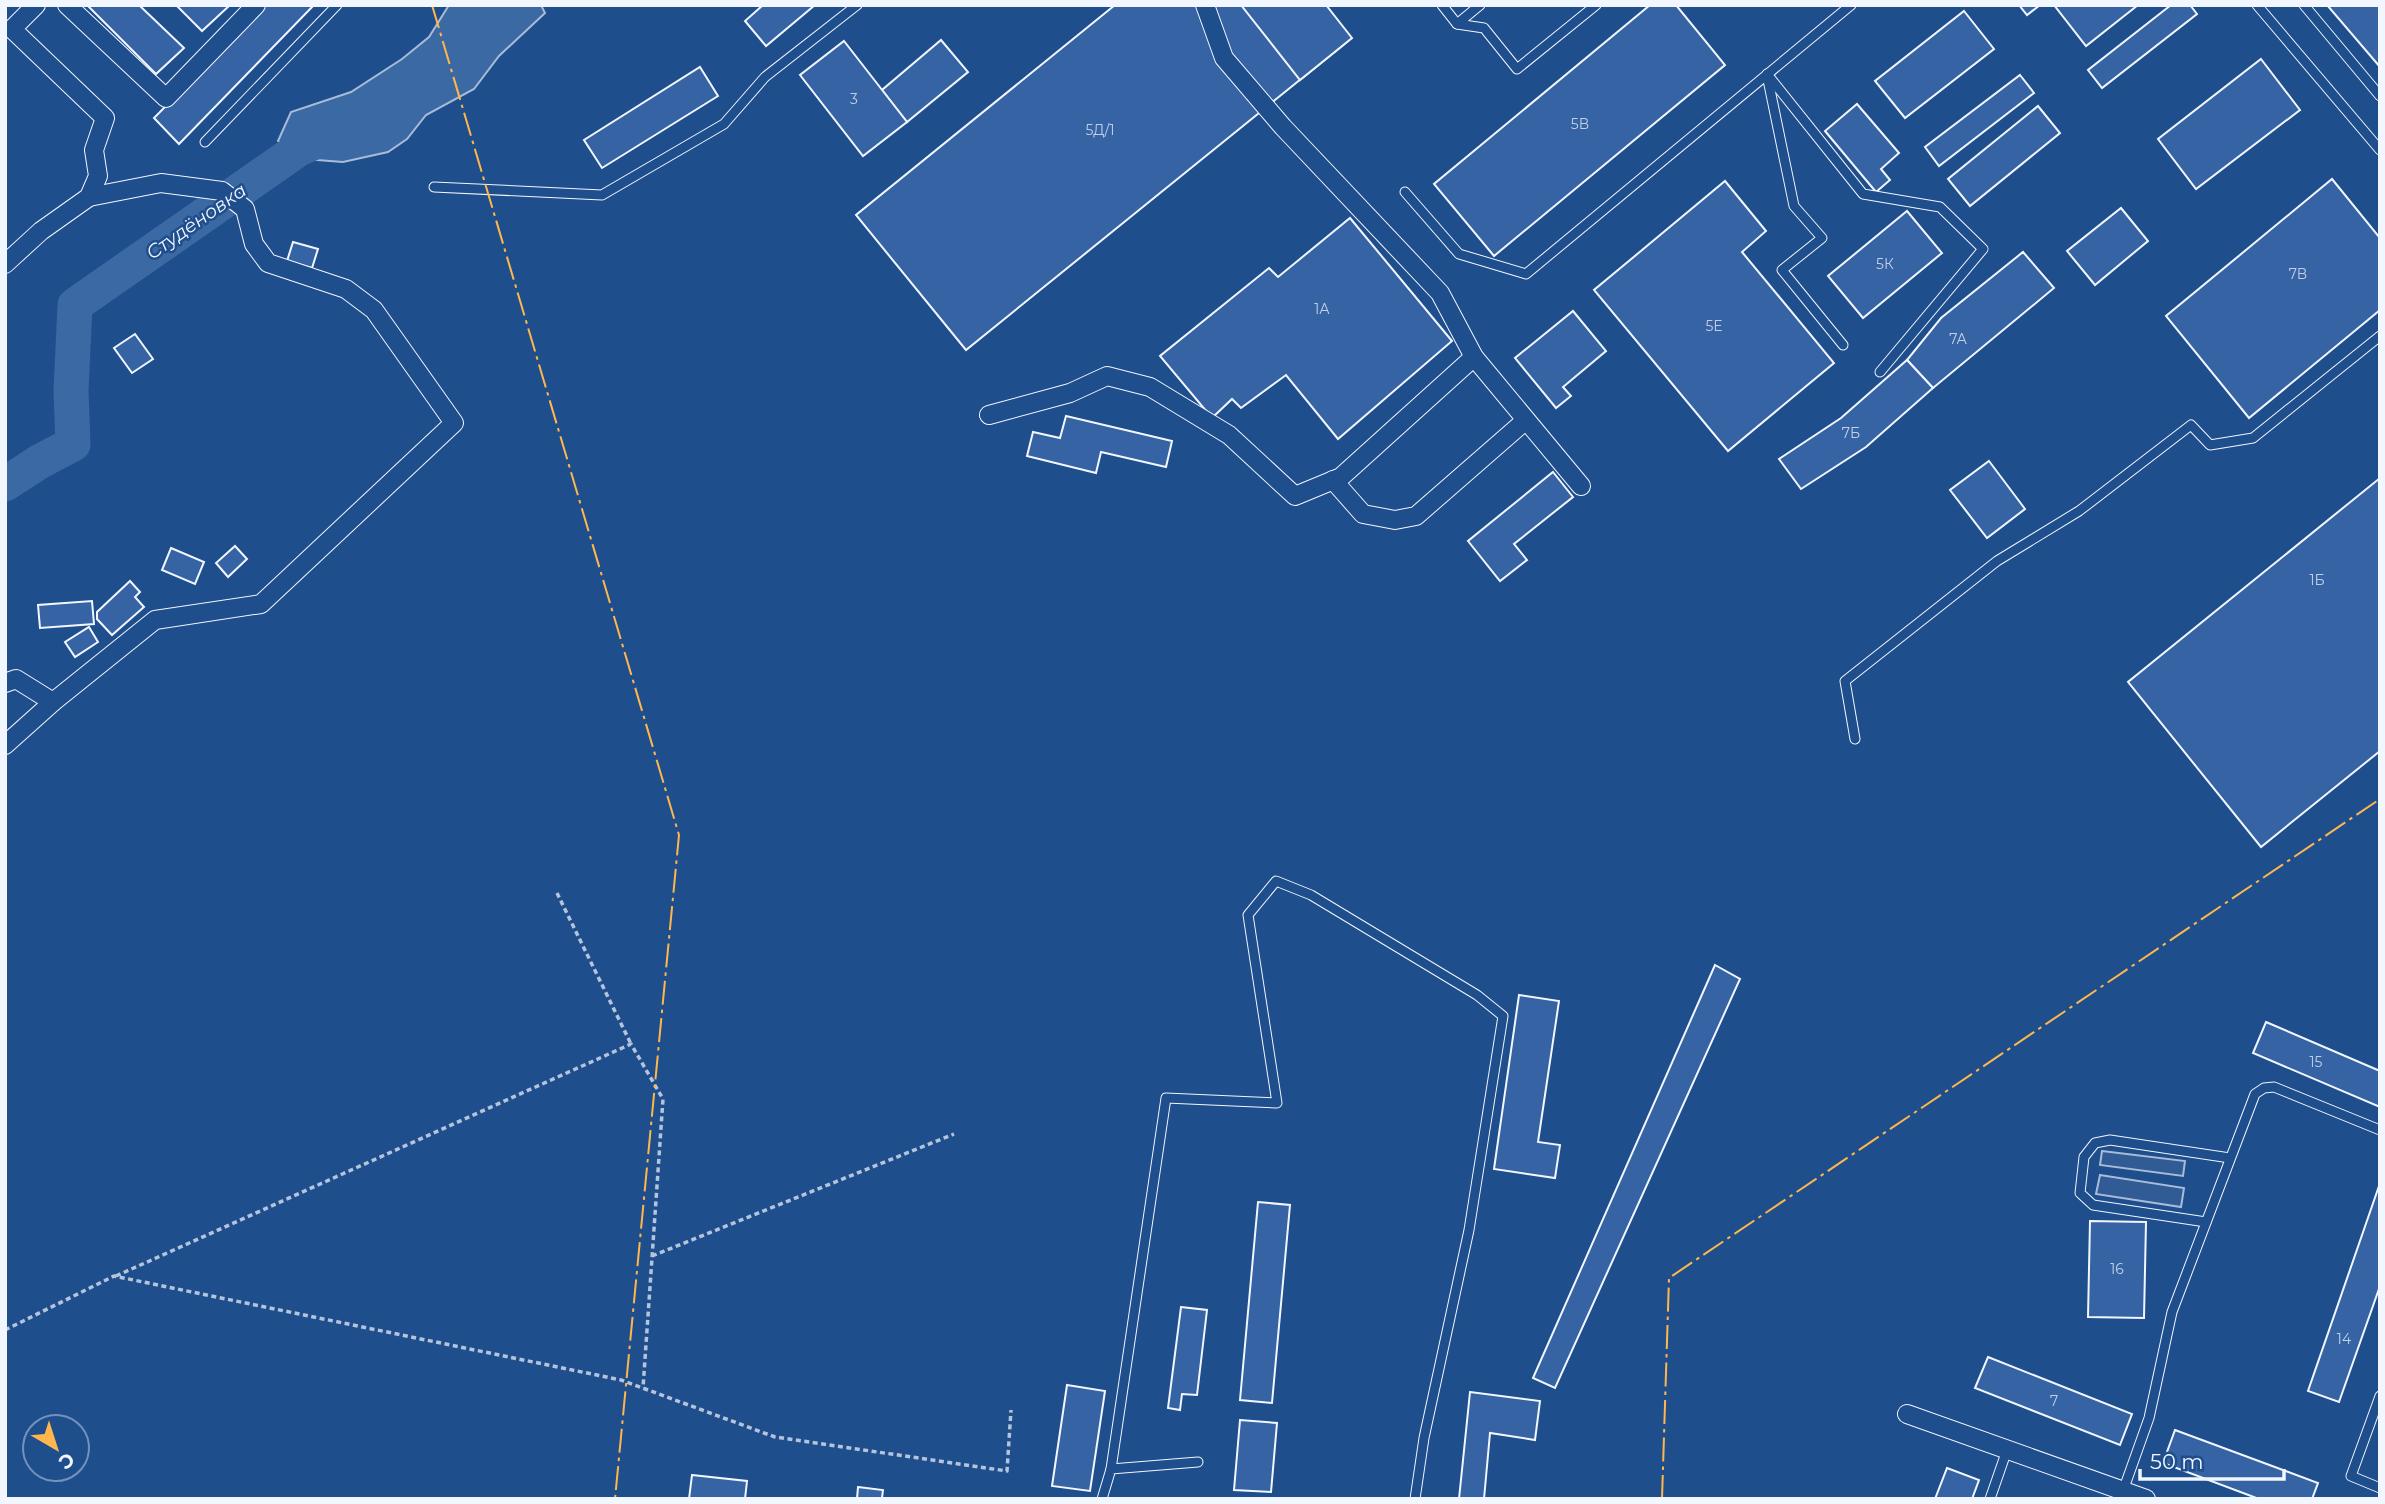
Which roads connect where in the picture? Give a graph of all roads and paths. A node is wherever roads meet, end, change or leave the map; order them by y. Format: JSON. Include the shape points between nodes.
{"nodes":[{"id":1,"x":36,"y":5,"type":"edge"},
{"id":2,"x":67,"y":5,"type":"edge"},
{"id":3,"x":256,"y":5,"type":"edge"},
{"id":4,"x":337,"y":5,"type":"edge"},
{"id":5,"x":857,"y":5,"type":"edge"},
{"id":6,"x":1206,"y":5,"type":"edge"},
{"id":7,"x":1442,"y":5,"type":"edge"},
{"id":8,"x":1480,"y":5,"type":"edge"},
{"id":9,"x":1596,"y":5,"type":"edge"},
{"id":10,"x":1851,"y":5,"type":"edge"},
{"id":11,"x":2257,"y":5,"type":"edge"},
{"id":12,"x":2304,"y":5,"type":"edge"},
{"id":13,"x":1457,"y":24,"type":"junction"},
{"id":14,"x":1767,"y":74,"type":"junction"},
{"id":15,"x":2380,"y":96,"type":"edge"},
{"id":16,"x":205,"y":142,"type":"dead end"},
{"id":17,"x":2380,"y":150,"type":"edge"},
{"id":18,"x":434,"y":187,"type":"dead end"},
{"id":19,"x":1405,"y":192,"type":"dead end"},
{"id":20,"x":89,"y":197,"type":"junction"},
{"id":21,"x":5,"y":264,"type":"edge"},
{"id":22,"x":2380,"y":336,"type":"edge"},
{"id":23,"x":1843,"y":345,"type":"dead end"},
{"id":24,"x":1474,"y":357,"type":"junction"},
{"id":25,"x":1880,"y":372,"type":"dead end"},
{"id":26,"x":989,"y":415,"type":"dead end"},
{"id":27,"x":1526,"y":420,"type":"junction"},
{"id":28,"x":1333,"y":480,"type":"junction"},
{"id":29,"x":1581,"y":486,"type":"dead end"},
{"id":30,"x":5,"y":683,"type":"edge"},
{"id":31,"x":53,"y":702,"type":"junction"},
{"id":32,"x":1855,"y":739,"type":"dead end"},
{"id":33,"x":5,"y":745,"type":"edge"},
{"id":34,"x":557,"y":893,"type":"dead end"},
{"id":35,"x":631,"y":1044,"type":"junction"},
{"id":36,"x":2380,"y":1130,"type":"edge"},
{"id":37,"x":954,"y":1134,"type":"dead end"},
{"id":38,"x":2230,"y":1158,"type":"junction"},
{"id":39,"x":2206,"y":1222,"type":"junction"},
{"id":40,"x":652,"y":1255,"type":"junction"},
{"id":41,"x":114,"y":1276,"type":"junction"},
{"id":42,"x":5,"y":1330,"type":"edge"},
{"id":43,"x":643,"y":1388,"type":"junction"},
{"id":44,"x":2380,"y":1396,"type":"edge"},
{"id":45,"x":1011,"y":1410,"type":"dead end"},
{"id":46,"x":1907,"y":1414,"type":"dead end"},
{"id":47,"x":2007,"y":1450,"type":"junction"},
{"id":48,"x":1198,"y":1462,"type":"dead end"},
{"id":49,"x":1111,"y":1469,"type":"junction"},
{"id":50,"x":2380,"y":1488,"type":"edge"},
{"id":51,"x":2122,"y":1495,"type":"edge"},
{"id":52,"x":1102,"y":1499,"type":"edge"},
{"id":53,"x":1415,"y":1499,"type":"edge"},
{"id":54,"x":1990,"y":1499,"type":"edge"},
{"id":55,"x":2146,"y":1499,"type":"edge"}],
"edges":[{"from":1,"to":20,"type":"street","via":[[12,29],[105,118],[94,150],[98,176]]},
{"from":2,"to":3,"type":"street","via":[[166,98]]},
{"from":4,"to":16,"type":"lane"},
{"from":5,"to":18,"type":"lane","via":[[765,77],[724,124],[602,195]]},
{"from":6,"to":24,"type":"street","via":[[1224,58],[1440,293]]},
{"from":7,"to":13,"type":"lane"},
{"from":8,"to":13,"type":"lane"},
{"from":9,"to":13,"type":"lane","via":[[1517,69],[1484,28]]},
{"from":10,"to":14,"type":"lane"},
{"from":11,"to":17,"type":"lane"},
{"from":12,"to":15,"type":"lane"},
{"from":14,"to":19,"type":"lane","via":[[1526,274],[1460,254]]},
{"from":14,"to":23,"type":"lane","via":[[1794,206],[1822,238],[1782,270]]},
{"from":14,"to":25,"type":"lane","via":[[1863,194],[1940,207],[1983,249]]},
{"from":20,"to":21,"type":"street"},
{"from":20,"to":31,"type":"street","via":[[161,183],[222,191],[245,209],[254,244],[268,263],[346,289],[374,310],[454,423],[261,604],[155,620]]},
{"from":22,"to":32,"type":"lane","via":[[2253,438],[2210,445],[2191,425],[2079,511],[1997,561],[1844,681]]},
{"from":24,"to":27,"type":"street"},
{"from":24,"to":28,"type":"street"},
{"from":26,"to":28,"type":"street","via":[[1070,393],[1107,376],[1150,387],[1229,435],[1295,496]]},
{"from":27,"to":28,"type":"street","via":[[1416,516],[1395,520],[1363,514]]},
{"from":27,"to":29,"type":"street"},
{"from":30,"to":31,"type":"street","via":[[16,679]]},
{"from":31,"to":33,"type":"street"},
{"from":34,"to":35,"type":"path"},
{"from":35,"to":40,"type":"path","via":[[663,1099]]},
{"from":35,"to":41,"type":"path"},
{"from":36,"to":38,"type":"lane","via":[[2273,1087],[2264,1088],[2256,1094]]},
{"from":37,"to":40,"type":"path"},
{"from":38,"to":39,"type":"lane"},
{"from":38,"to":39,"type":"lane","via":[[2110,1140],[2095,1143],[2084,1157],[2080,1193],[2093,1205]]},
{"from":39,"to":51,"type":"lane","via":[[2172,1312],[2149,1418]]},
{"from":40,"to":43,"type":"path"},
{"from":41,"to":42,"type":"path"},
{"from":41,"to":43,"type":"path"},
{"from":43,"to":45,"type":"path","via":[[775,1437],[1007,1471]]},
{"from":44,"to":50,"type":"lane","via":[[2351,1476]]},
{"from":46,"to":47,"type":"street"},
{"from":47,"to":51,"type":"street"},
{"from":47,"to":54,"type":"lane"},
{"from":48,"to":49,"type":"lane"},
{"from":49,"to":52,"type":"lane"},
{"from":49,"to":53,"type":"lane","via":[[1166,1098],[1277,1103],[1248,915],[1276,880],[1311,895],[1477,995],[1503,1016],[1469,1230]]},
{"from":51,"to":55,"type":"street"}]}
